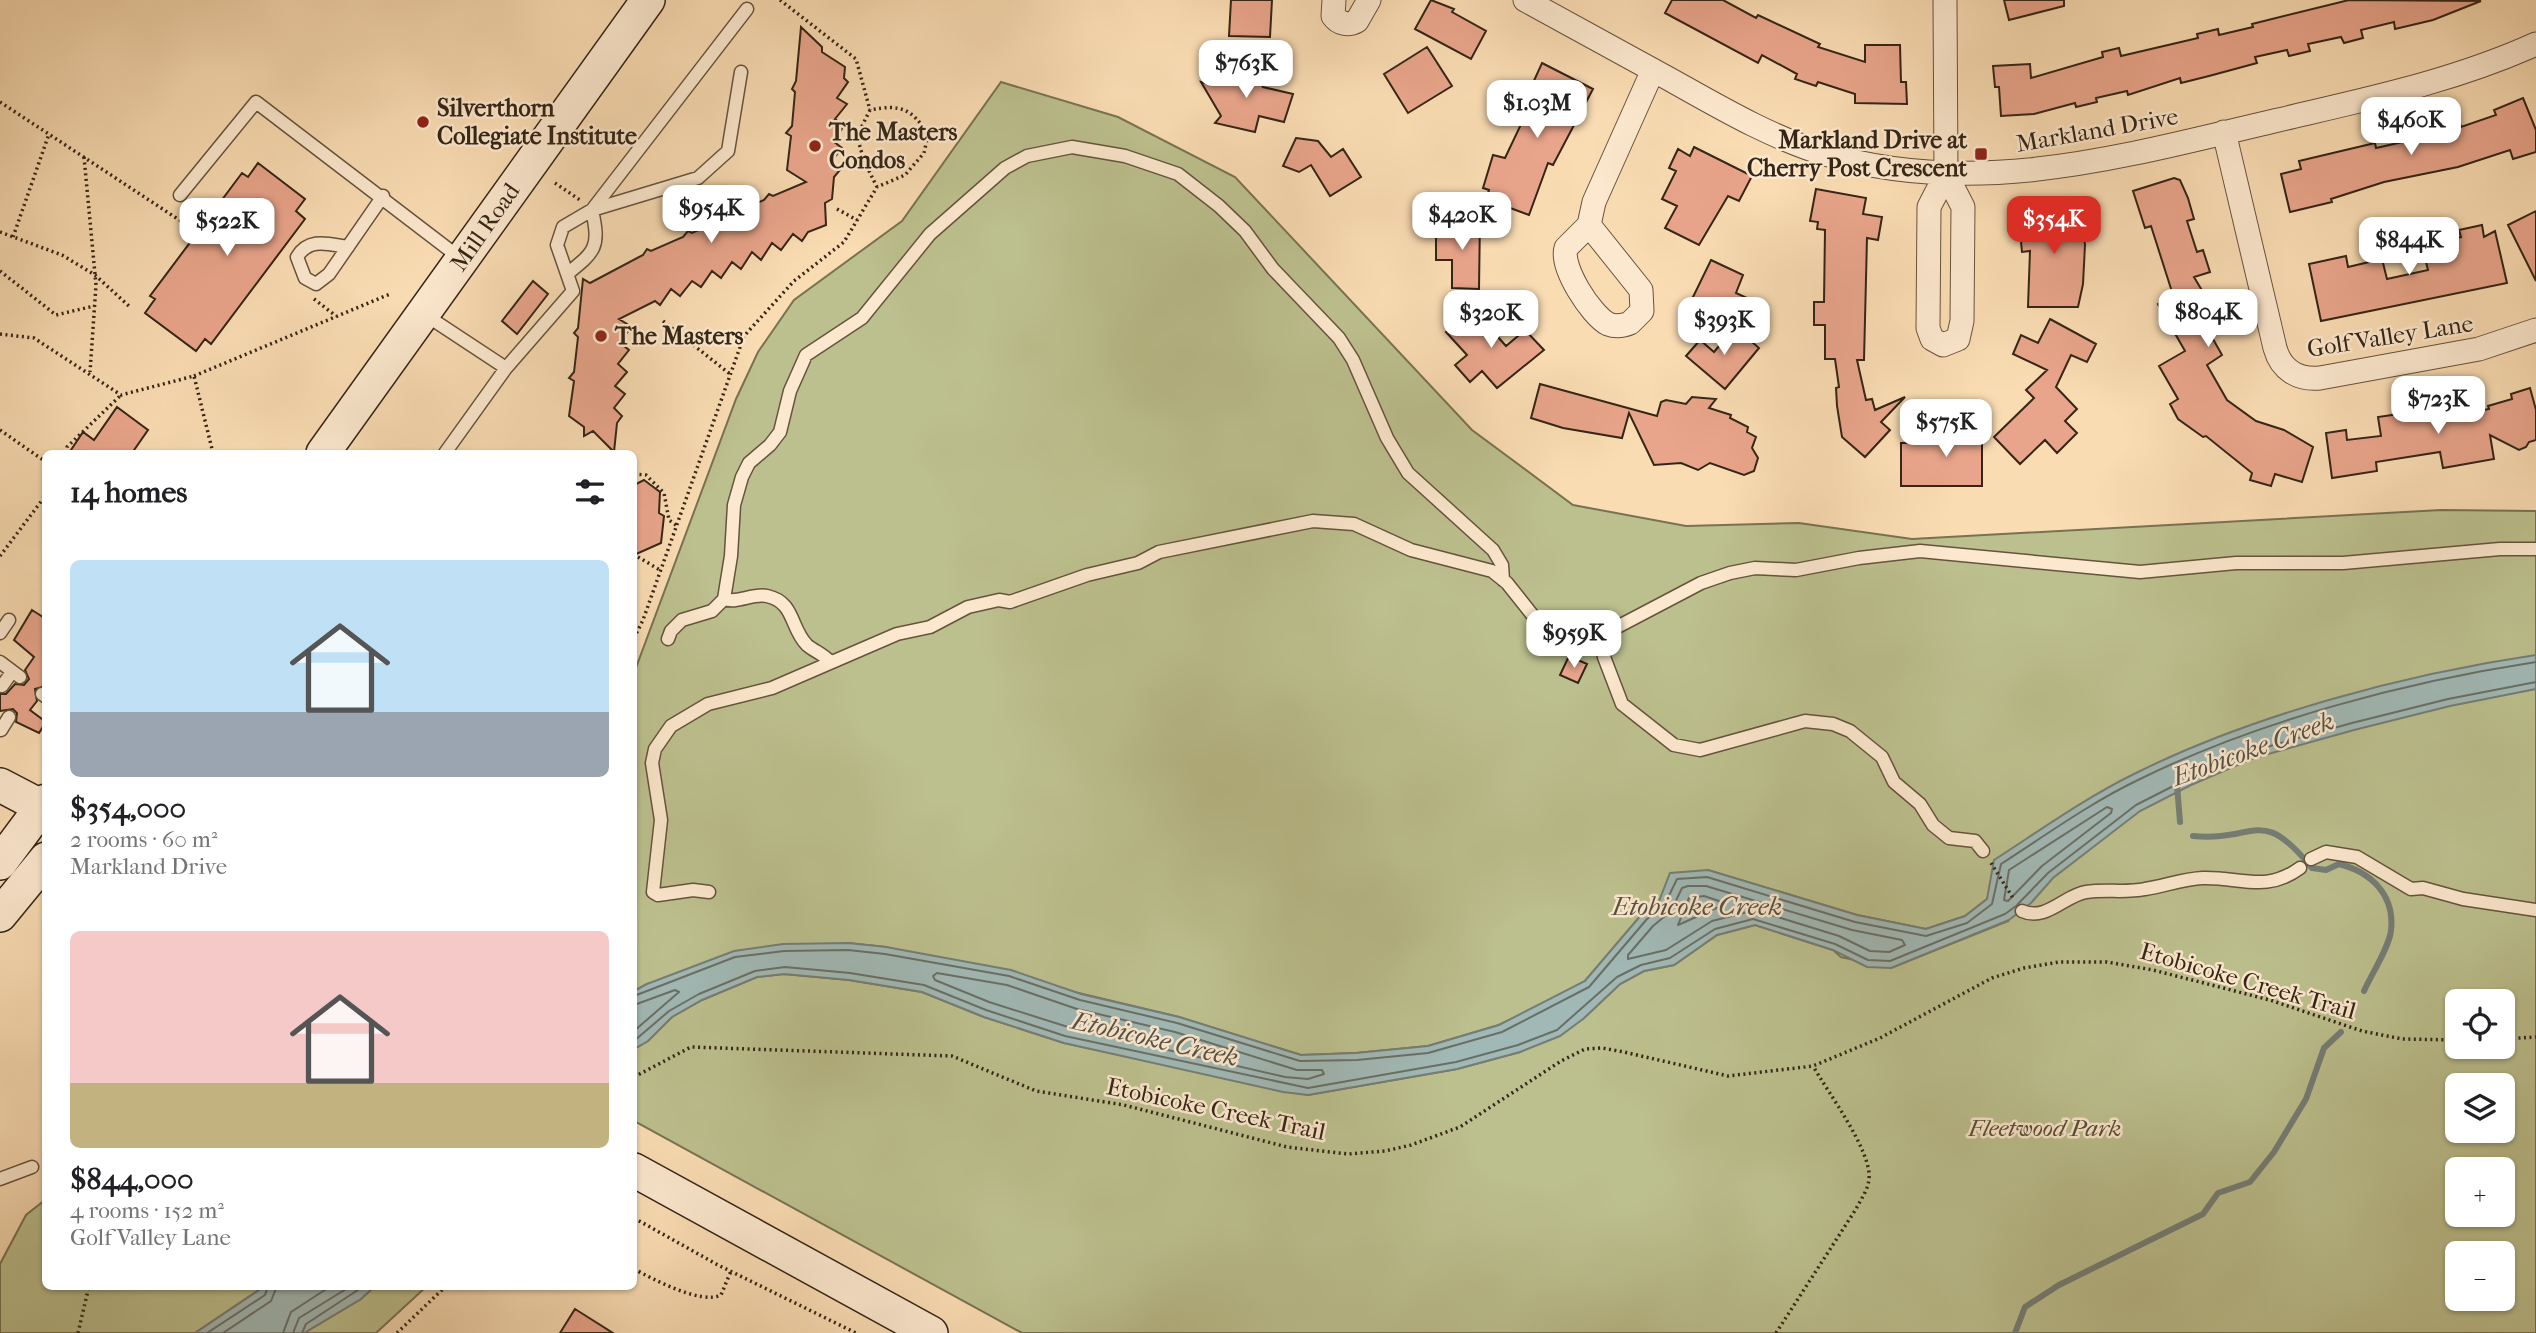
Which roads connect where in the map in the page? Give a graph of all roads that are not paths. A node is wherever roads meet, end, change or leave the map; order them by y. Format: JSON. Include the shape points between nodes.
{"nodes":[{"id":1,"x":648,"y":0,"type":"edge"},
{"id":2,"x":1334,"y":0,"type":"edge"},
{"id":3,"x":1369,"y":0,"type":"edge"},
{"id":4,"x":1525,"y":0,"type":"edge"},
{"id":5,"x":1945,"y":0,"type":"edge"},
{"id":6,"x":747,"y":9,"type":"dead end"},
{"id":7,"x":2536,"y":44,"type":"edge"},
{"id":8,"x":1653,"y":70,"type":"junction"},
{"id":9,"x":741,"y":72,"type":"dead end"},
{"id":10,"x":2224,"y":132,"type":"junction"},
{"id":11,"x":1946,"y":174,"type":"junction"},
{"id":12,"x":180,"y":195,"type":"dead end"},
{"id":13,"x":383,"y":196,"type":"junction"},
{"id":14,"x":592,"y":210,"type":"junction"},
{"id":15,"x":1589,"y":225,"type":"dead end"},
{"id":16,"x":348,"y":247,"type":"dead end"},
{"id":17,"x":462,"y":259,"type":"junction"},
{"id":18,"x":567,"y":274,"type":"junction"},
{"id":19,"x":424,"y":314,"type":"junction"},
{"id":20,"x":2536,"y":330,"type":"edge"},
{"id":21,"x":506,"y":368,"type":"junction"},
{"id":22,"x":325,"y":450,"type":"edge"},
{"id":23,"x":447,"y":450,"type":"edge"},
{"id":24,"x":2536,"y":550,"type":"edge"},
{"id":25,"x":1503,"y":580,"type":"junction"},
{"id":26,"x":724,"y":599,"type":"junction"},
{"id":27,"x":9,"y":621,"type":"dead end"},
{"id":28,"x":0,"y":633,"type":"edge"},
{"id":29,"x":1600,"y":636,"type":"junction"},
{"id":30,"x":668,"y":639,"type":"dead end"},
{"id":31,"x":829,"y":661,"type":"junction"},
{"id":32,"x":0,"y":662,"type":"edge"},
{"id":33,"x":2,"y":686,"type":"dead end"},
{"id":34,"x":9,"y":717,"type":"dead end"},
{"id":35,"x":1,"y":730,"type":"edge"},
{"id":36,"x":0,"y":785,"type":"edge"},
{"id":37,"x":42,"y":804,"type":"edge"},
{"id":38,"x":42,"y":808,"type":"edge"},
{"id":39,"x":16,"y":845,"type":"edge"},
{"id":40,"x":1983,"y":851,"type":"road end"},
{"id":41,"x":42,"y":864,"type":"edge"},
{"id":42,"x":709,"y":892,"type":"dead end"},
{"id":43,"x":2536,"y":910,"type":"edge"},
{"id":44,"x":2022,"y":911,"type":"road end"},
{"id":45,"x":0,"y":915,"type":"edge"},
{"id":46,"x":32,"y":1167,"type":"dead end"},
{"id":47,"x":637,"y":1172,"type":"edge"},
{"id":48,"x":0,"y":1180,"type":"edge"},
{"id":49,"x":932,"y":1333,"type":"edge"}],
"edges":[{"from":1,"to":17,"type":"street","name":"Mill Road"},
{"from":2,"to":3,"type":"street","via":[[1331,10],[1335,18],[1348,24],[1357,21]]},
{"from":4,"to":8,"type":"street","name":"Markland Drive"},
{"from":5,"to":11,"type":"street"},
{"from":6,"to":14,"type":"lane"},
{"from":7,"to":10,"type":"street","name":"Markland Drive","via":[[2418,88]]},
{"from":8,"to":11,"type":"street","name":"Markland Drive","via":[[1795,144],[1885,168]]},
{"from":8,"to":15,"type":"street","via":[[1594,202]]},
{"from":9,"to":14,"type":"lane","via":[[728,152],[698,178]]},
{"from":10,"to":11,"type":"street","name":"Markland Drive","via":[[2050,170]]},
{"from":10,"to":20,"type":"street","name":"Golf Valley Lane","via":[[2277,355],[2291,373],[2320,378],[2479,349]]},
{"from":11,"to":11,"type":"street","via":[[1929,207],[1928,328],[1932,339],[1943,345],[1960,336],[1962,321],[1963,207]]},
{"from":12,"to":13,"type":"lane","via":[[257,102]]},
{"from":13,"to":16,"type":"lane"},
{"from":13,"to":17,"type":"lane"},
{"from":14,"to":18,"type":"lane","via":[[598,238],[591,254]]},
{"from":14,"to":18,"type":"lane","via":[[563,228],[557,245]]},
{"from":17,"to":19,"type":"street","name":"Mill Road"},
{"from":18,"to":21,"type":"lane","via":[[573,292]]},
{"from":19,"to":21,"type":"lane"},
{"from":19,"to":22,"type":"street","name":"Mill Road"},
{"from":21,"to":23,"type":"lane"},
{"from":24,"to":29,"type":"lane","via":[[2343,563],[2236,563],[2140,572],[1920,551],[1796,570],[1755,568],[1730,573],[1701,583]]},
{"from":25,"to":26,"type":"lane","via":[[1502,565],[1493,550],[1408,473],[1339,338],[1273,269],[1245,231],[1178,174],[1125,156],[1072,147],[1027,156],[1005,168],[930,233],[862,318],[806,355],[790,391],[780,432],[749,463],[737,489]]},
{"from":25,"to":29,"type":"lane","via":[[1538,622],[1557,630]]},
{"from":25,"to":31,"type":"lane","via":[[1492,571],[1411,550],[1354,524],[1313,521],[1159,552],[1138,564],[1010,602],[984,602],[930,627],[897,634]]},
{"from":26,"to":30,"type":"lane","via":[[712,611],[682,620]]},
{"from":26,"to":31,"type":"lane","via":[[768,596],[785,604],[807,645]]},
{"from":27,"to":28,"type":"lane"},
{"from":29,"to":40,"type":"lane","via":[[1622,704],[1674,745],[1700,750],[1805,721],[1833,724],[1850,731],[1882,757],[1894,782],[1920,804],[1933,825],[1949,838],[1975,841]]},
{"from":31,"to":42,"type":"lane","via":[[772,688],[708,705],[671,726],[654,749],[652,775],[661,820],[653,892]]},
{"from":32,"to":33,"type":"lane","via":[[16,674]]},
{"from":34,"to":35,"type":"lane"},
{"from":36,"to":37,"type":"street"},
{"from":38,"to":39,"type":"street"},
{"from":41,"to":45,"type":"street"},
{"from":43,"to":44,"type":"lane","via":[[2404,887],[2357,857],[2326,852],[2278,881],[2190,879],[2144,890],[2087,891],[2051,909]]},
{"from":46,"to":48,"type":"lane"},
{"from":47,"to":49,"type":"street"}]}
